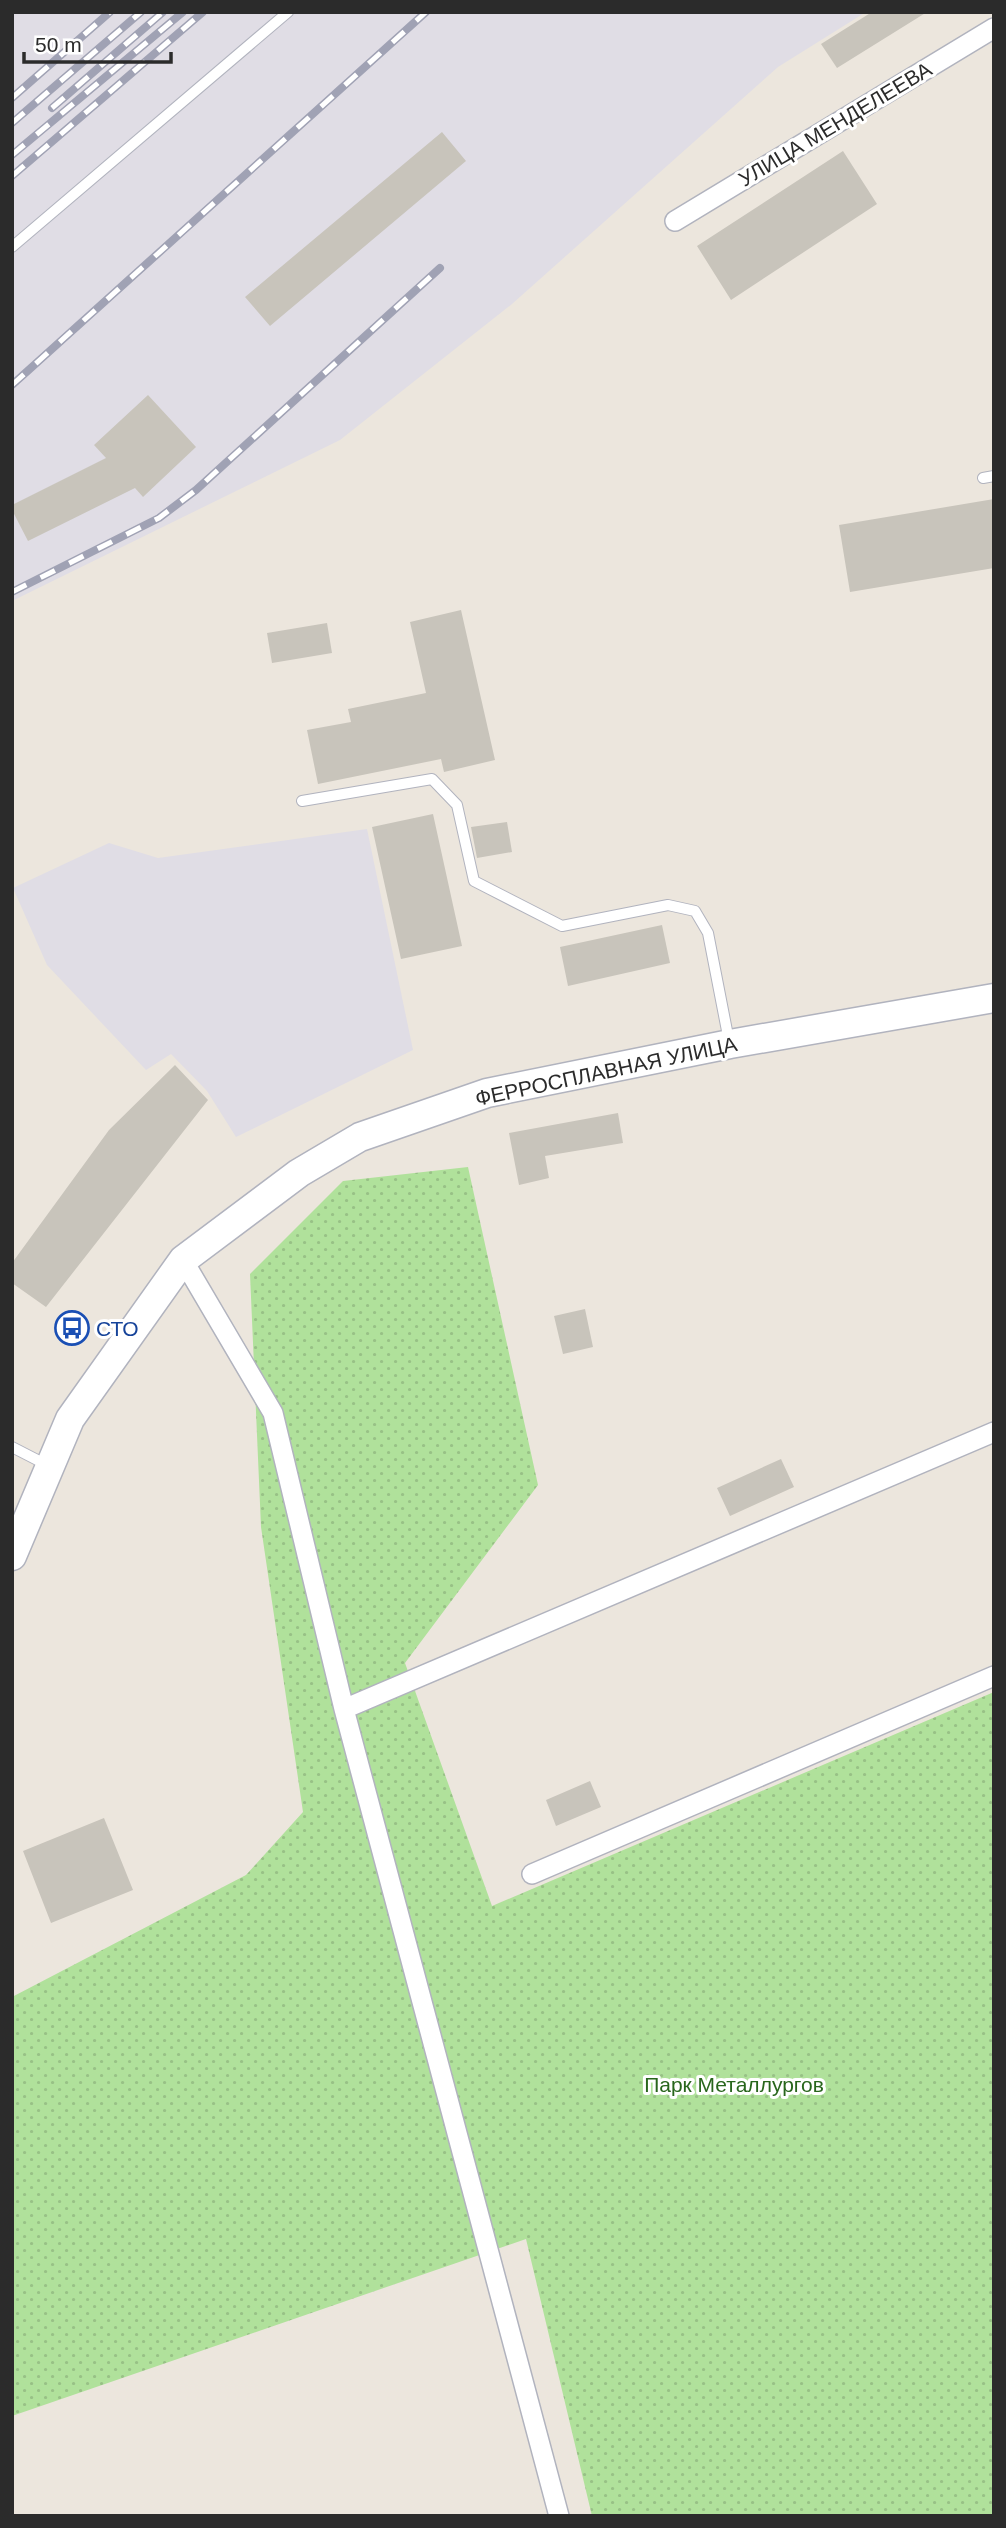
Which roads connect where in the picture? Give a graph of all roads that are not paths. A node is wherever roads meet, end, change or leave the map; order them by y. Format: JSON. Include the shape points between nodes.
{"nodes":[{"id":1,"x":288,"y":12,"type":"edge"},
{"id":2,"x":994,"y":28,"type":"edge"},
{"id":3,"x":675,"y":220,"type":"dead end"},
{"id":4,"x":12,"y":247,"type":"edge"},
{"id":5,"x":302,"y":801,"type":"dead end"},
{"id":6,"x":994,"y":998,"type":"edge"},
{"id":7,"x":730,"y":1044,"type":"junction"},
{"id":8,"x":183,"y":1260,"type":"junction"},
{"id":9,"x":994,"y":1432,"type":"edge"},
{"id":10,"x":12,"y":1447,"type":"edge"},
{"id":11,"x":50,"y":1466,"type":"junction"},
{"id":12,"x":12,"y":1556,"type":"edge"},
{"id":13,"x":994,"y":1676,"type":"edge"},
{"id":14,"x":344,"y":1709,"type":"junction"},
{"id":15,"x":532,"y":1874,"type":"dead end"},
{"id":16,"x":559,"y":2516,"type":"edge"}],
"edges":[{"from":1,"to":4,"type":"lane"},
{"from":2,"to":3,"type":"street","name":"УЛИЦА МЕНДЕЛЕЕВА"},
{"from":5,"to":7,"type":"lane","via":[[432,779],[457,805],[474,881],[562,926],[668,905],[695,911],[708,933]]},
{"from":6,"to":7,"type":"main road","name":"ФЕРРОСПЛАВНАЯ УЛИЦА"},
{"from":7,"to":8,"type":"main road","name":"ФЕРРОСПЛАВНАЯ УЛИЦА","via":[[487,1093],[360,1137],[299,1173]]},
{"from":8,"to":11,"type":"main road","name":"ФЕРРОСПЛАВНАЯ УЛИЦА","via":[[70,1419]]},
{"from":8,"to":14,"type":"street","via":[[273,1413]]},
{"from":9,"to":14,"type":"street"},
{"from":10,"to":11,"type":"lane"},
{"from":11,"to":12,"type":"main road","name":"ФЕРРОСПЛАВНАЯ УЛИЦА"},
{"from":13,"to":15,"type":"street"},
{"from":14,"to":16,"type":"street"}]}
